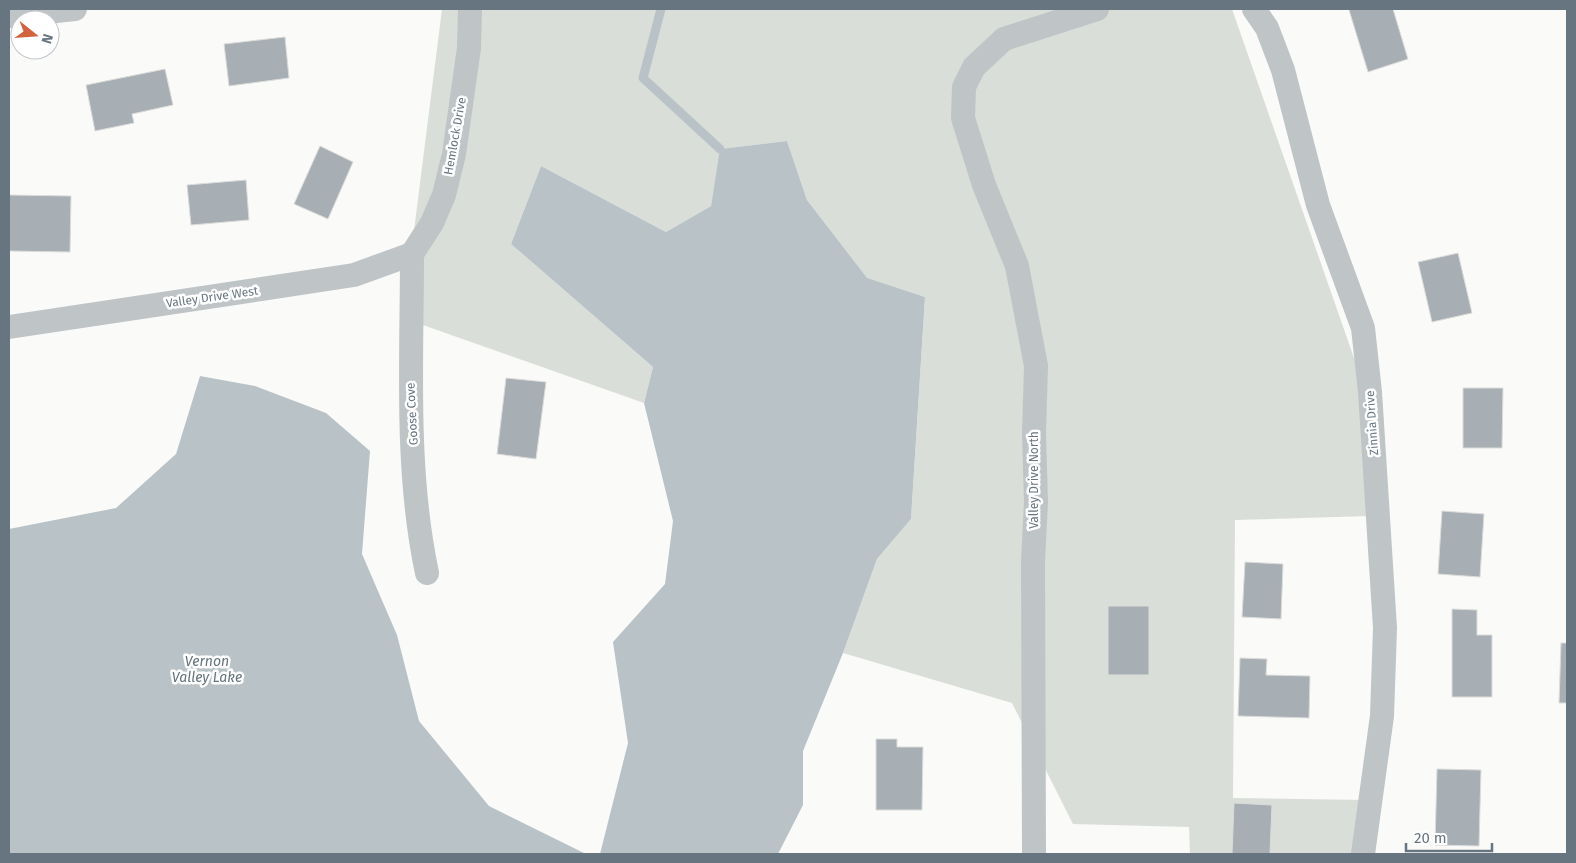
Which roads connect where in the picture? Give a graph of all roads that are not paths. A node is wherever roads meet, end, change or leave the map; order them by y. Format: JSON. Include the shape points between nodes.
{"nodes":[{"id":1,"x":75,"y":9,"type":"edge"},
{"id":2,"x":470,"y":9,"type":"edge"},
{"id":3,"x":1097,"y":9,"type":"edge"},
{"id":4,"x":1254,"y":9,"type":"edge"},
{"id":5,"x":9,"y":16,"type":"edge"},
{"id":6,"x":412,"y":254,"type":"junction"},
{"id":7,"x":9,"y":327,"type":"edge"},
{"id":8,"x":427,"y":573,"type":"dead end"},
{"id":9,"x":1034,"y":854,"type":"edge"},
{"id":10,"x":1363,"y":854,"type":"edge"}],
"edges":[{"from":1,"to":5,"type":"street"},
{"from":2,"to":6,"type":"street","name":"Hemlock Drive","via":[[469,48],[454,154],[444,195],[432,223]]},
{"from":3,"to":9,"type":"street","name":"Valley Drive North","via":[[1004,40],[974,67],[964,87],[963,118],[984,185],[1017,266],[1036,366]]},
{"from":4,"to":10,"type":"street","name":"Zinnia Drive","via":[[1267,28],[1283,70],[1318,205],[1363,328],[1385,628],[1382,716]]},
{"from":6,"to":7,"type":"street","name":"Valley Drive West","via":[[354,275]]},
{"from":6,"to":8,"type":"street","name":"Goose Cove","via":[[410,378],[420,540]]}]}
